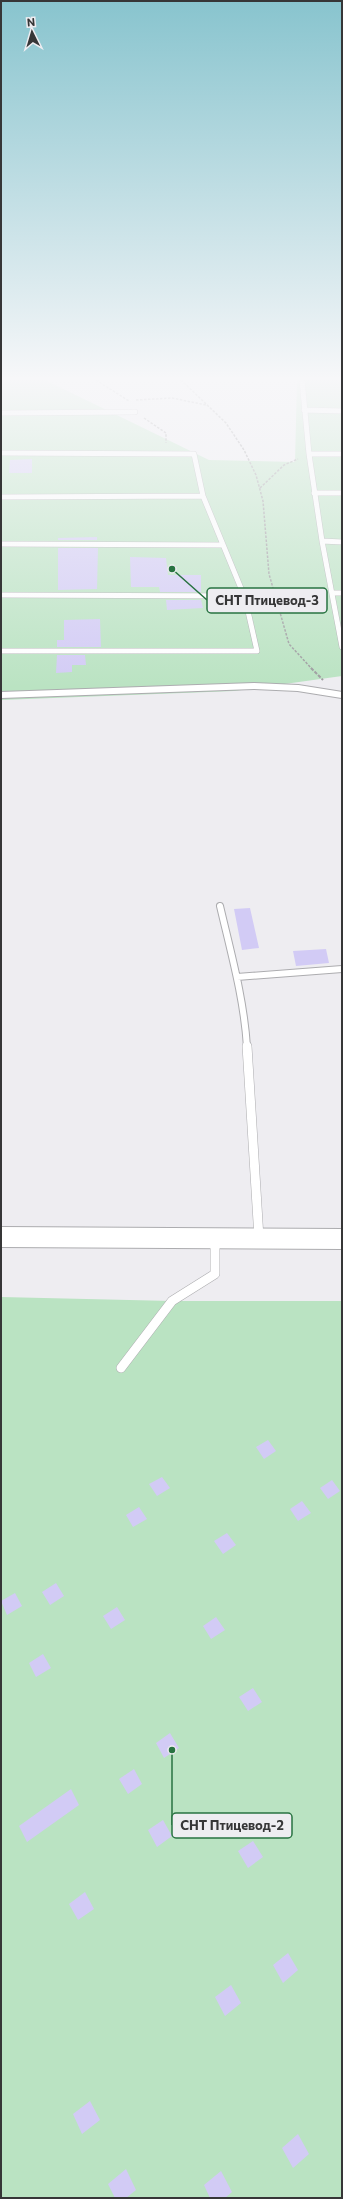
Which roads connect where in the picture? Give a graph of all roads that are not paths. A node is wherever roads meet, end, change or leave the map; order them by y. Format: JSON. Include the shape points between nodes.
{"nodes":[{"id":1,"x":200,"y":483,"type":"edge"},
{"id":2,"x":313,"y":483,"type":"edge"},
{"id":3,"x":314,"y":493,"type":"junction"},
{"id":4,"x":342,"y":493,"type":"edge"},
{"id":5,"x":203,"y":496,"type":"junction"},
{"id":6,"x":1,"y":497,"type":"edge"},
{"id":7,"x":322,"y":541,"type":"junction"},
{"id":8,"x":342,"y":542,"type":"edge"},
{"id":9,"x":1,"y":544,"type":"edge"},
{"id":10,"x":223,"y":545,"type":"junction"},
{"id":11,"x":332,"y":593,"type":"junction"},
{"id":12,"x":342,"y":593,"type":"edge"},
{"id":13,"x":1,"y":595,"type":"edge"},
{"id":14,"x":244,"y":596,"type":"junction"},
{"id":15,"x":342,"y":647,"type":"edge"},
{"id":16,"x":1,"y":651,"type":"edge"},
{"id":17,"x":1,"y":695,"type":"edge"},
{"id":18,"x":342,"y":695,"type":"edge"},
{"id":19,"x":220,"y":906,"type":"dead end"},
{"id":20,"x":342,"y":969,"type":"edge"},
{"id":21,"x":237,"y":977,"type":"junction"},
{"id":22,"x":1,"y":1237,"type":"edge"},
{"id":23,"x":260,"y":1239,"type":"junction"},
{"id":24,"x":215,"y":1240,"type":"junction"},
{"id":25,"x":335,"y":1240,"type":"edge"},
{"id":26,"x":121,"y":1368,"type":"dead end"}],
"edges":[{"from":1,"to":5,"type":"lane"},
{"from":2,"to":3,"type":"lane"},
{"from":3,"to":4,"type":"lane"},
{"from":3,"to":7,"type":"lane"},
{"from":5,"to":6,"type":"lane"},
{"from":5,"to":10,"type":"lane"},
{"from":7,"to":8,"type":"lane"},
{"from":7,"to":11,"type":"lane"},
{"from":9,"to":10,"type":"lane"},
{"from":10,"to":14,"type":"lane"},
{"from":11,"to":12,"type":"lane"},
{"from":11,"to":15,"type":"lane"},
{"from":13,"to":14,"type":"lane"},
{"from":14,"to":16,"type":"lane","via":[[257,651]]},
{"from":17,"to":18,"type":"lane","via":[[254,686],[290,686]]},
{"from":19,"to":21,"type":"lane"},
{"from":20,"to":21,"type":"lane"},
{"from":21,"to":23,"type":"lane","via":[[245,1020]]},
{"from":22,"to":24,"type":"main road"},
{"from":23,"to":24,"type":"main road"},
{"from":23,"to":25,"type":"main road"},
{"from":24,"to":26,"type":"lane","via":[[215,1274],[172,1301]]}]}
